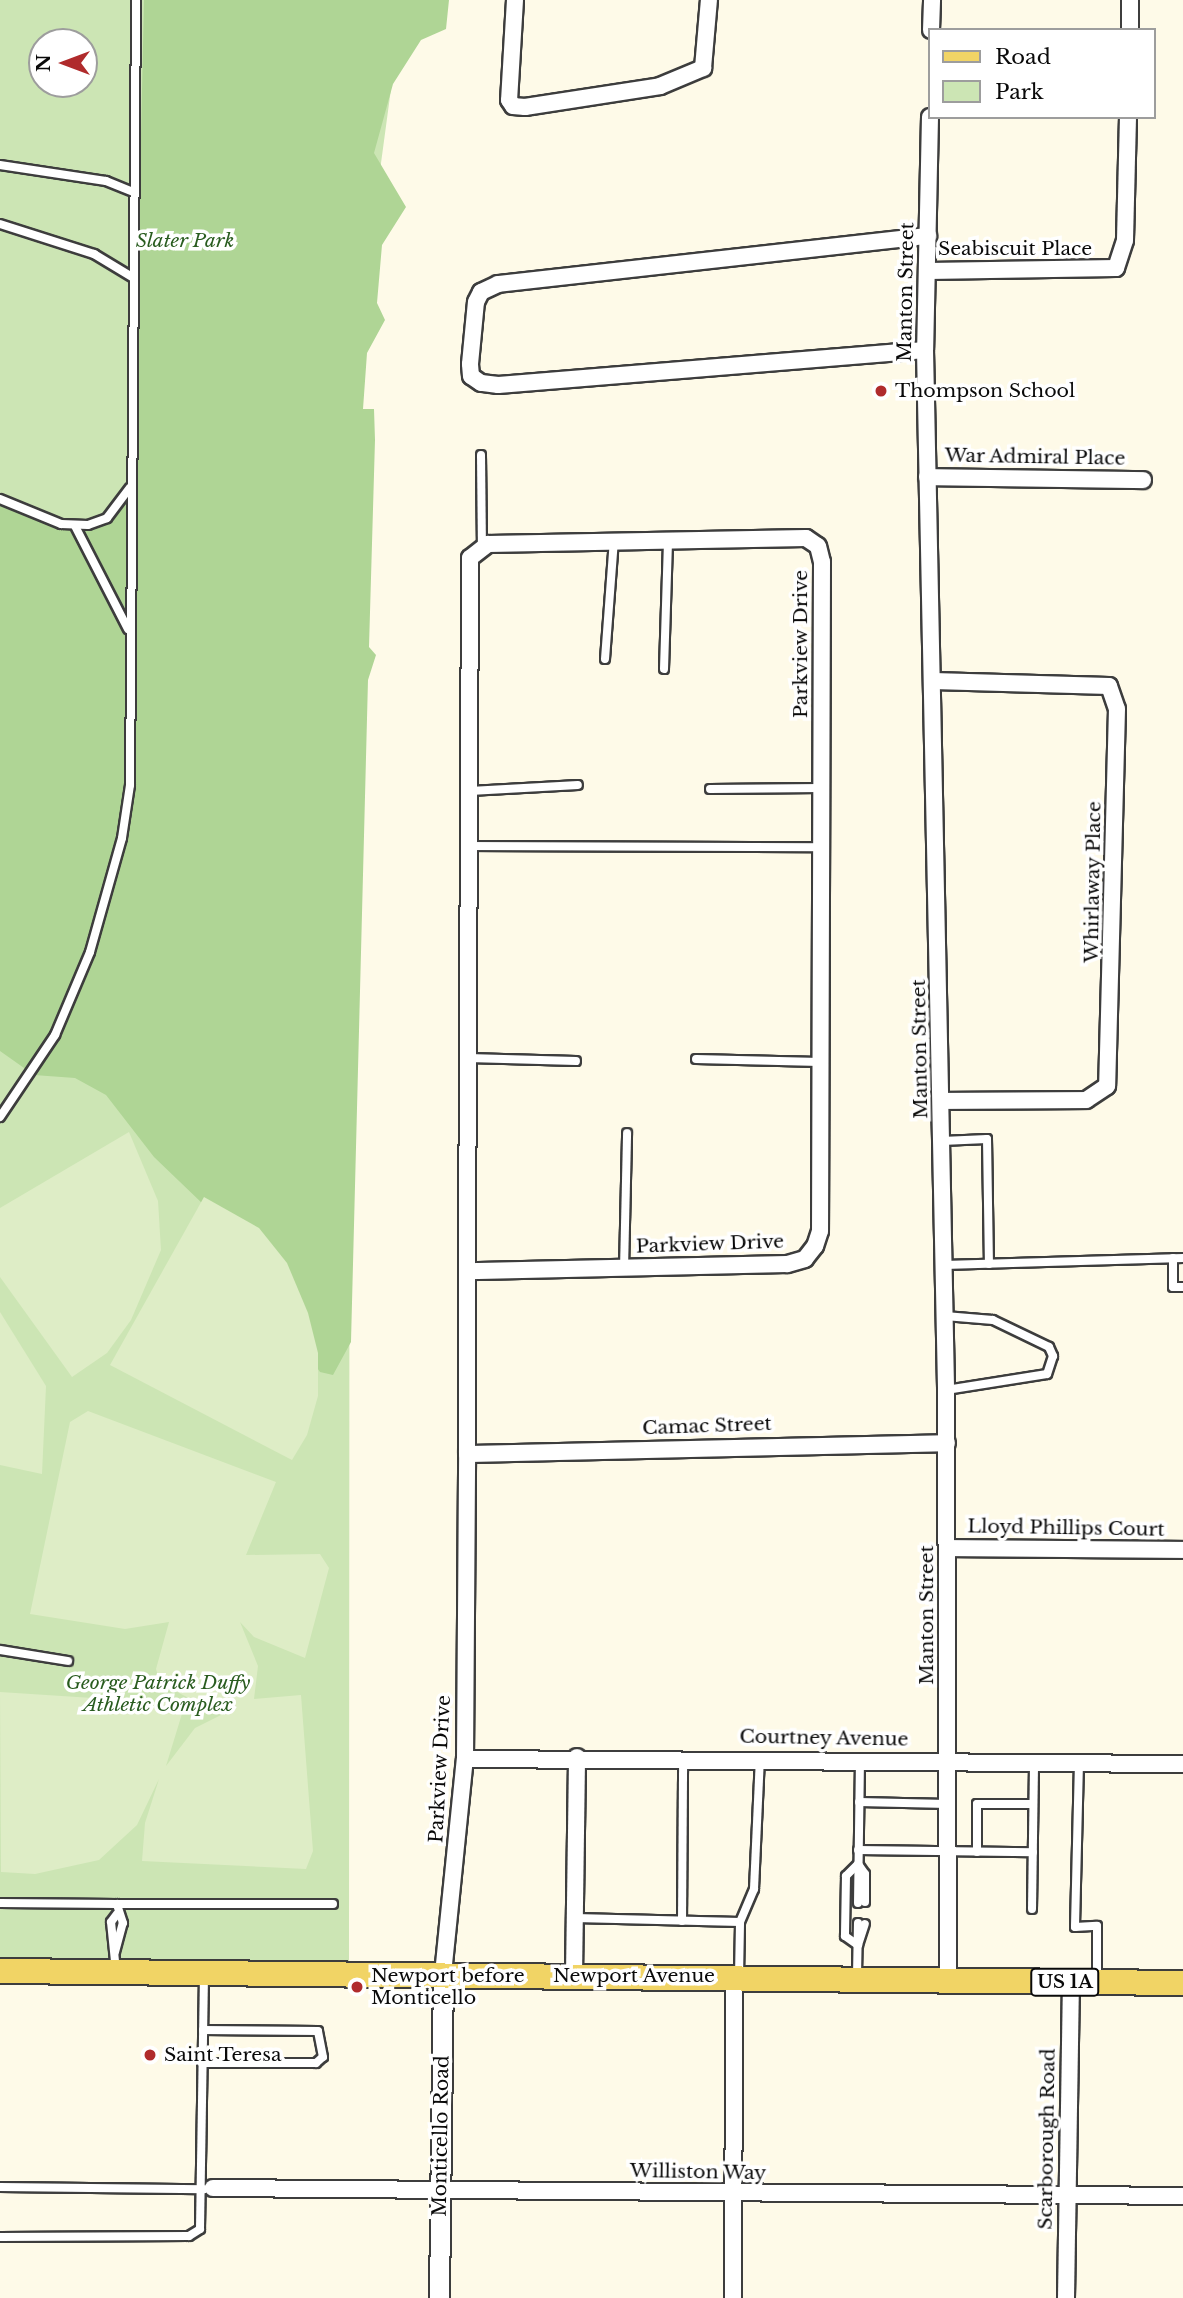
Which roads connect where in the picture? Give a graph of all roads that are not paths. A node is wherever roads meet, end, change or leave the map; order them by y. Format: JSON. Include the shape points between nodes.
{"nodes":[{"id":1,"x":136,"y":0,"type":"edge"},
{"id":2,"x":515,"y":0,"type":"edge"},
{"id":3,"x":709,"y":0,"type":"edge"},
{"id":4,"x":932,"y":0,"type":"edge"},
{"id":5,"x":1130,"y":0,"type":"edge"},
{"id":6,"x":931,"y":28,"type":"edge"},
{"id":7,"x":1130,"y":28,"type":"edge"},
{"id":8,"x":930,"y":119,"type":"edge"},
{"id":9,"x":1128,"y":119,"type":"edge"},
{"id":10,"x":0,"y":165,"type":"edge"},
{"id":11,"x":133,"y":192,"type":"junction"},
{"id":12,"x":0,"y":223,"type":"edge"},
{"id":13,"x":928,"y":236,"type":"junction"},
{"id":14,"x":928,"y":271,"type":"junction"},
{"id":15,"x":132,"y":277,"type":"junction"},
{"id":16,"x":925,"y":350,"type":"junction"},
{"id":17,"x":481,"y":455,"type":"dead end"},
{"id":18,"x":927,"y":477,"type":"junction"},
{"id":19,"x":1143,"y":480,"type":"dead end"},
{"id":20,"x":131,"y":486,"type":"junction"},
{"id":21,"x":0,"y":499,"type":"edge"},
{"id":22,"x":75,"y":526,"type":"junction"},
{"id":23,"x":668,"y":538,"type":"junction"},
{"id":24,"x":614,"y":539,"type":"junction"},
{"id":25,"x":482,"y":546,"type":"junction"},
{"id":26,"x":130,"y":634,"type":"junction"},
{"id":27,"x":605,"y":659,"type":"dead end"},
{"id":28,"x":664,"y":669,"type":"dead end"},
{"id":29,"x":933,"y":681,"type":"junction"},
{"id":30,"x":578,"y":785,"type":"dead end"},
{"id":31,"x":710,"y":789,"type":"dead end"},
{"id":32,"x":821,"y":789,"type":"junction"},
{"id":33,"x":470,"y":791,"type":"junction"},
{"id":34,"x":468,"y":846,"type":"junction"},
{"id":35,"x":820,"y":847,"type":"junction"},
{"id":36,"x":468,"y":1058,"type":"junction"},
{"id":37,"x":696,"y":1059,"type":"dead end"},
{"id":38,"x":576,"y":1061,"type":"dead end"},
{"id":39,"x":820,"y":1062,"type":"junction"},
{"id":40,"x":942,"y":1101,"type":"junction"},
{"id":41,"x":0,"y":1117,"type":"edge"},
{"id":42,"x":627,"y":1133,"type":"dead end"},
{"id":43,"x":942,"y":1141,"type":"junction"},
{"id":44,"x":1173,"y":1258,"type":"junction"},
{"id":45,"x":1183,"y":1258,"type":"edge"},
{"id":46,"x":989,"y":1264,"type":"junction"},
{"id":47,"x":944,"y":1265,"type":"junction"},
{"id":48,"x":624,"y":1269,"type":"junction"},
{"id":49,"x":467,"y":1271,"type":"junction"},
{"id":50,"x":1183,"y":1287,"type":"edge"},
{"id":51,"x":945,"y":1316,"type":"junction"},
{"id":52,"x":946,"y":1390,"type":"junction"},
{"id":53,"x":947,"y":1443,"type":"junction"},
{"id":54,"x":467,"y":1454,"type":"junction"},
{"id":55,"x":948,"y":1548,"type":"junction"},
{"id":56,"x":1183,"y":1550,"type":"edge"},
{"id":57,"x":0,"y":1650,"type":"edge"},
{"id":58,"x":68,"y":1661,"type":"dead end"},
{"id":59,"x":577,"y":1757,"type":"junction"},
{"id":60,"x":683,"y":1758,"type":"junction"},
{"id":61,"x":760,"y":1758,"type":"junction"},
{"id":62,"x":465,"y":1759,"type":"junction"},
{"id":63,"x":860,"y":1759,"type":"junction"},
{"id":64,"x":948,"y":1760,"type":"junction"},
{"id":65,"x":1034,"y":1761,"type":"junction"},
{"id":66,"x":1079,"y":1762,"type":"junction"},
{"id":67,"x":1183,"y":1764,"type":"edge"},
{"id":68,"x":859,"y":1802,"type":"junction"},
{"id":69,"x":948,"y":1804,"type":"junction"},
{"id":70,"x":1033,"y":1804,"type":"junction"},
{"id":71,"x":858,"y":1850,"type":"junction"},
{"id":72,"x":948,"y":1852,"type":"junction"},
{"id":73,"x":977,"y":1852,"type":"junction"},
{"id":74,"x":1032,"y":1852,"type":"junction"},
{"id":75,"x":858,"y":1864,"type":"junction"},
{"id":76,"x":861,"y":1902,"type":"dead end"},
{"id":77,"x":0,"y":1903,"type":"edge"},
{"id":78,"x":117,"y":1904,"type":"junction"},
{"id":79,"x":333,"y":1904,"type":"dead end"},
{"id":80,"x":1032,"y":1909,"type":"dead end"},
{"id":81,"x":575,"y":1918,"type":"junction"},
{"id":82,"x":682,"y":1921,"type":"junction"},
{"id":83,"x":740,"y":1922,"type":"junction"},
{"id":84,"x":861,"y":1923,"type":"dead end"},
{"id":85,"x":858,"y":1945,"type":"junction"},
{"id":86,"x":115,"y":1962,"type":"junction"},
{"id":87,"x":0,"y":1970,"type":"edge"},
{"id":88,"x":204,"y":1972,"type":"junction"},
{"id":89,"x":443,"y":1975,"type":"junction"},
{"id":90,"x":574,"y":1975,"type":"junction"},
{"id":91,"x":737,"y":1976,"type":"junction"},
{"id":92,"x":857,"y":1978,"type":"junction"},
{"id":93,"x":948,"y":1980,"type":"junction"},
{"id":94,"x":1071,"y":1982,"type":"junction"},
{"id":95,"x":1097,"y":1982,"type":"junction"},
{"id":96,"x":1183,"y":1983,"type":"edge"},
{"id":97,"x":203,"y":2030,"type":"junction"},
{"id":98,"x":202,"y":2063,"type":"junction"},
{"id":99,"x":0,"y":2187,"type":"edge"},
{"id":100,"x":206,"y":2188,"type":"junction"},
{"id":101,"x":441,"y":2189,"type":"junction"},
{"id":102,"x":734,"y":2193,"type":"junction"},
{"id":103,"x":1067,"y":2194,"type":"junction"},
{"id":104,"x":1183,"y":2196,"type":"edge"},
{"id":105,"x":0,"y":2237,"type":"edge"},
{"id":106,"x":439,"y":2298,"type":"edge"},
{"id":107,"x":733,"y":2298,"type":"edge"},
{"id":108,"x":1066,"y":2298,"type":"edge"}],
"edges":[{"from":1,"to":11,"type":"lane"},
{"from":2,"to":3,"type":"street","via":[[509,100],[513,106],[525,107],[660,86],[703,68]]},
{"from":4,"to":6,"type":"street"},
{"from":5,"to":7,"type":"street"},
{"from":8,"to":13,"type":"street","name":"Manton Street"},
{"from":9,"to":14,"type":"street","name":"Seabiscuit Place","via":[[1125,240],[1116,268]]},
{"from":10,"to":11,"type":"lane","via":[[106,181]]},
{"from":11,"to":15,"type":"lane"},
{"from":12,"to":15,"type":"lane","via":[[94,254]]},
{"from":13,"to":14,"type":"street","name":"Manton Street"},
{"from":13,"to":16,"type":"street","via":[[498,284],[481,292],[476,302],[470,364],[471,376],[498,385]]},
{"from":14,"to":16,"type":"street","name":"Manton Street"},
{"from":15,"to":20,"type":"lane"},
{"from":16,"to":18,"type":"street","name":"Manton Street"},
{"from":17,"to":25,"type":"lane"},
{"from":18,"to":19,"type":"street","name":"War Admiral Place"},
{"from":18,"to":29,"type":"street","name":"Manton Street"},
{"from":20,"to":22,"type":"lane","via":[[107,518]]},
{"from":20,"to":26,"type":"lane"},
{"from":21,"to":22,"type":"lane"},
{"from":22,"to":26,"type":"lane"},
{"from":23,"to":24,"type":"street","name":"Parkview Drive"},
{"from":23,"to":28,"type":"lane"},
{"from":23,"to":32,"type":"street","name":"Parkview Drive","via":[[806,538],[818,546]]},
{"from":24,"to":25,"type":"street","name":"Parkview Drive"},
{"from":24,"to":27,"type":"lane"},
{"from":25,"to":33,"type":"street","name":"Parkview Drive","via":[[470,558]]},
{"from":26,"to":41,"type":"lane","via":[[130,785],[104,911],[55,1035]]},
{"from":29,"to":40,"type":"street","name":"Manton Street"},
{"from":29,"to":40,"type":"street","name":"Whirlaway Place","via":[[1109,686],[1117,709],[1107,1086],[1086,1100]]},
{"from":30,"to":33,"type":"lane"},
{"from":31,"to":32,"type":"lane"},
{"from":32,"to":35,"type":"street","name":"Parkview Drive"},
{"from":33,"to":34,"type":"street","name":"Parkview Drive"},
{"from":34,"to":35,"type":"lane"},
{"from":34,"to":36,"type":"street","name":"Parkview Drive"},
{"from":35,"to":39,"type":"street","name":"Parkview Drive"},
{"from":36,"to":38,"type":"lane"},
{"from":36,"to":49,"type":"street","name":"Parkview Drive"},
{"from":37,"to":39,"type":"lane"},
{"from":39,"to":48,"type":"street","name":"Parkview Drive","via":[[820,1231],[804,1259],[787,1264]]},
{"from":40,"to":43,"type":"street","name":"Manton Street"},
{"from":42,"to":48,"type":"lane"},
{"from":43,"to":46,"type":"lane","via":[[986,1139]]},
{"from":43,"to":47,"type":"street","name":"Manton Street"},
{"from":44,"to":45,"type":"lane"},
{"from":44,"to":46,"type":"lane"},
{"from":44,"to":50,"type":"lane","via":[[1173,1287]]},
{"from":46,"to":47,"type":"lane"},
{"from":47,"to":51,"type":"street","name":"Manton Street"},
{"from":48,"to":49,"type":"street","name":"Parkview Drive"},
{"from":49,"to":54,"type":"street","name":"Parkview Drive"},
{"from":51,"to":52,"type":"street","name":"Manton Street"},
{"from":51,"to":52,"type":"lane","via":[[993,1320],[1049,1347],[1053,1356],[1047,1374]]},
{"from":52,"to":53,"type":"street","name":"Manton Street"},
{"from":53,"to":54,"type":"street","name":"Camac Street"},
{"from":53,"to":55,"type":"street","name":"Manton Street"},
{"from":54,"to":62,"type":"street","name":"Parkview Drive"},
{"from":55,"to":56,"type":"street","name":"Lloyd Phillips Court"},
{"from":55,"to":64,"type":"street","name":"Manton Street"},
{"from":57,"to":58,"type":"lane"},
{"from":59,"to":60,"type":"street","name":"Courtney Avenue"},
{"from":59,"to":62,"type":"street","name":"Courtney Avenue"},
{"from":59,"to":81,"type":"street"},
{"from":60,"to":61,"type":"street","name":"Courtney Avenue"},
{"from":60,"to":82,"type":"lane"},
{"from":61,"to":63,"type":"street","name":"Courtney Avenue"},
{"from":61,"to":83,"type":"lane","via":[[754,1889]]},
{"from":62,"to":89,"type":"street","name":"Parkview Drive"},
{"from":63,"to":64,"type":"street","name":"Courtney Avenue"},
{"from":63,"to":68,"type":"lane"},
{"from":64,"to":65,"type":"street","name":"Courtney Avenue"},
{"from":64,"to":69,"type":"street","name":"Manton Street"},
{"from":65,"to":66,"type":"street","name":"Courtney Avenue"},
{"from":65,"to":70,"type":"lane"},
{"from":66,"to":67,"type":"street","name":"Courtney Avenue"},
{"from":66,"to":95,"type":"lane","via":[[1075,1927],[1097,1926]]},
{"from":68,"to":69,"type":"lane"},
{"from":68,"to":71,"type":"lane"},
{"from":69,"to":72,"type":"street","name":"Manton Street"},
{"from":70,"to":73,"type":"lane","via":[[977,1804]]},
{"from":70,"to":74,"type":"lane"},
{"from":71,"to":72,"type":"lane"},
{"from":71,"to":75,"type":"lane"},
{"from":72,"to":73,"type":"lane"},
{"from":72,"to":93,"type":"street","name":"Manton Street"},
{"from":73,"to":74,"type":"lane"},
{"from":74,"to":80,"type":"lane"},
{"from":75,"to":76,"type":"lane"},
{"from":75,"to":85,"type":"lane","via":[[846,1877],[845,1924],[845,1936]]},
{"from":77,"to":78,"type":"lane"},
{"from":78,"to":79,"type":"lane"},
{"from":78,"to":86,"type":"lane","via":[[111,1922]]},
{"from":81,"to":82,"type":"lane"},
{"from":81,"to":90,"type":"street"},
{"from":82,"to":83,"type":"lane"},
{"from":83,"to":91,"type":"lane"},
{"from":84,"to":85,"type":"lane"},
{"from":85,"to":92,"type":"lane"},
{"from":86,"to":87,"type":"main road","name":"Newport Avenue","number":"US 1A"},
{"from":86,"to":88,"type":"main road","name":"Newport Avenue","number":"US 1A"},
{"from":88,"to":89,"type":"main road","name":"Newport Avenue","number":"US 1A"},
{"from":88,"to":97,"type":"lane"},
{"from":89,"to":90,"type":"main road","name":"Newport Avenue","number":"US 1A"},
{"from":89,"to":101,"type":"street","name":"Monticello Road"},
{"from":90,"to":91,"type":"main road","name":"Newport Avenue","number":"US 1A"},
{"from":91,"to":92,"type":"main road","name":"Newport Avenue","number":"US 1A"},
{"from":91,"to":102,"type":"street"},
{"from":92,"to":93,"type":"main road","name":"Newport Avenue","number":"US 1A"},
{"from":93,"to":94,"type":"main road","name":"Newport Avenue","number":"US 1A"},
{"from":94,"to":95,"type":"main road","name":"Newport Avenue","number":"US 1A"},
{"from":94,"to":103,"type":"street","name":"Scarborough Road"},
{"from":95,"to":96,"type":"main road","name":"Newport Avenue","number":"US 1A"},
{"from":97,"to":98,"type":"lane"},
{"from":97,"to":98,"type":"lane","via":[[318,2031],[323,2057],[316,2063]]},
{"from":98,"to":100,"type":"lane"},
{"from":99,"to":100,"type":"lane"},
{"from":100,"to":101,"type":"street","name":"Williston Way"},
{"from":100,"to":105,"type":"lane","via":[[200,2229],[189,2236]]},
{"from":101,"to":102,"type":"street","name":"Williston Way"},
{"from":101,"to":106,"type":"street","name":"Monticello Road"},
{"from":102,"to":103,"type":"street","name":"Williston Way"},
{"from":102,"to":107,"type":"street"},
{"from":103,"to":104,"type":"street","name":"Williston Way"},
{"from":103,"to":108,"type":"street","name":"Scarborough Road"}]}
